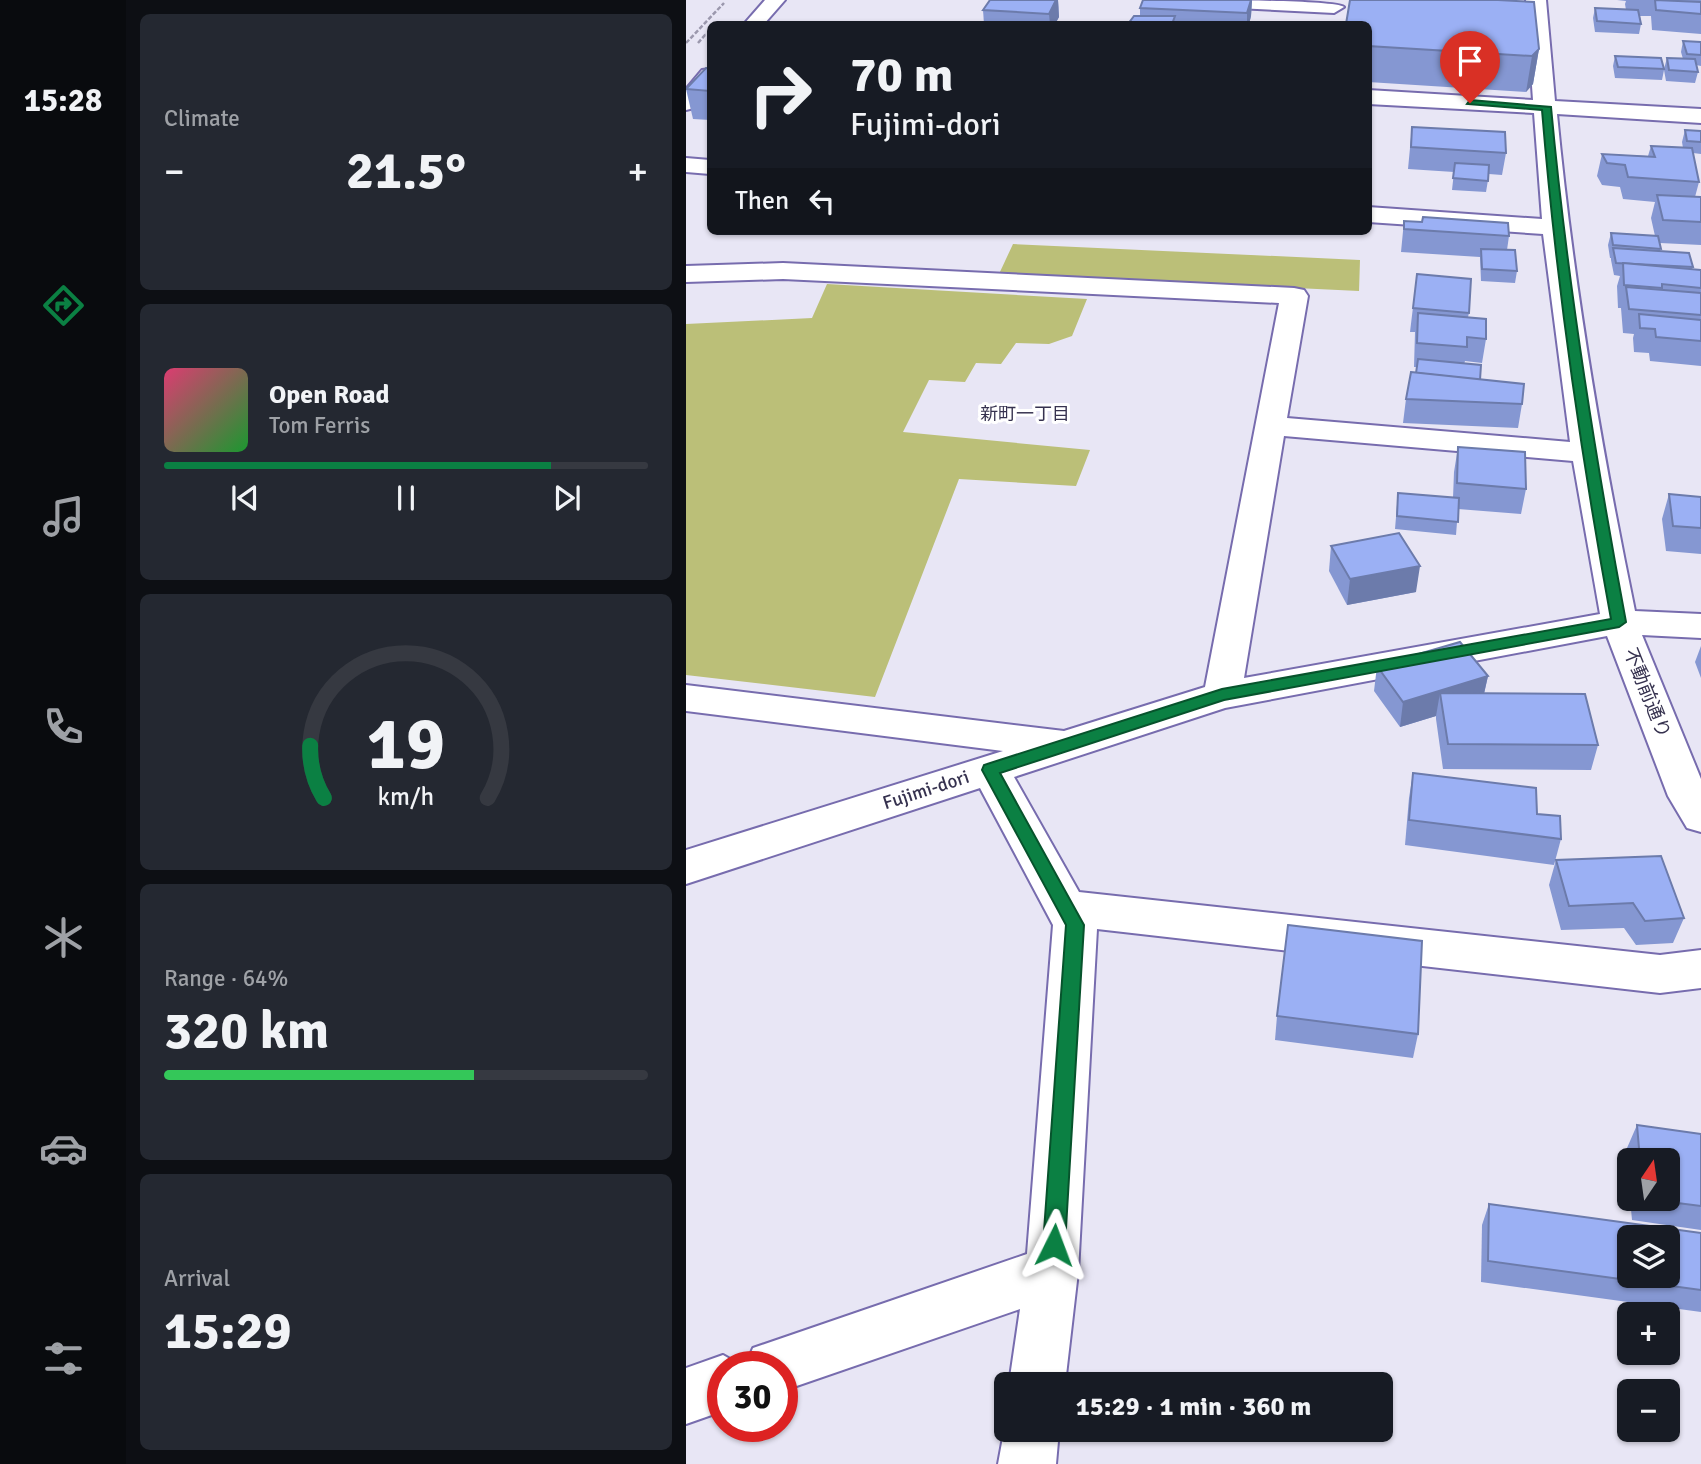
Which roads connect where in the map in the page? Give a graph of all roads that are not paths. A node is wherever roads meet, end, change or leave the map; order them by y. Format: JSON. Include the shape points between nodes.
{"nodes":[{"id":1,"x":775,"y":0,"type":"edge"},
{"id":2,"x":1197,"y":0,"type":"edge"},
{"id":3,"x":1536,"y":0,"type":"edge"},
{"id":4,"x":1334,"y":10,"type":"edge"},
{"id":5,"x":757,"y":21,"type":"edge"},
{"id":6,"x":700,"y":57,"type":"edge"},
{"id":7,"x":1372,"y":97,"type":"edge"},
{"id":8,"x":686,"y":103,"type":"edge"},
{"id":9,"x":1546,"y":107,"type":"junction"},
{"id":10,"x":1701,"y":116,"type":"edge"},
{"id":11,"x":686,"y":165,"type":"edge"},
{"id":12,"x":707,"y":167,"type":"edge"},
{"id":13,"x":1372,"y":214,"type":"edge"},
{"id":14,"x":1555,"y":227,"type":"junction"},
{"id":15,"x":686,"y":274,"type":"edge"},
{"id":16,"x":1272,"y":426,"type":"junction"},
{"id":17,"x":1587,"y":453,"type":"junction"},
{"id":18,"x":1619,"y":622,"type":"junction"},
{"id":19,"x":1701,"y":626,"type":"edge"},
{"id":20,"x":1222,"y":695,"type":"junction"},
{"id":21,"x":686,"y":698,"type":"edge"},
{"id":22,"x":1071,"y":745,"type":"junction"},
{"id":23,"x":990,"y":770,"type":"junction"},
{"id":24,"x":1701,"y":817,"type":"edge"},
{"id":25,"x":686,"y":867,"type":"edge"},
{"id":26,"x":1065,"y":908,"type":"junction"},
{"id":27,"x":1701,"y":969,"type":"edge"},
{"id":28,"x":1052,"y":1272,"type":"junction"},
{"id":29,"x":798,"y":1358,"type":"edge"},
{"id":30,"x":1039,"y":1372,"type":"edge"},
{"id":31,"x":707,"y":1389,"type":"edge"},
{"id":32,"x":686,"y":1396,"type":"edge"},
{"id":33,"x":1030,"y":1442,"type":"edge"},
{"id":34,"x":1027,"y":1464,"type":"edge"}],
"edges":[{"from":1,"to":5,"type":"street"},
{"from":2,"to":4,"type":"street"},
{"from":3,"to":9,"type":"street","name":"不動前通り"},
{"from":6,"to":8,"type":"street"},
{"from":7,"to":9,"type":"street"},
{"from":9,"to":10,"type":"street"},
{"from":9,"to":14,"type":"street","name":"不動前通り"},
{"from":11,"to":12,"type":"street"},
{"from":13,"to":14,"type":"street"},
{"from":14,"to":17,"type":"street","name":"不動前通り"},
{"from":15,"to":16,"type":"street","via":[[783,271],[1294,296]]},
{"from":16,"to":17,"type":"street"},
{"from":16,"to":20,"type":"street"},
{"from":17,"to":18,"type":"street","name":"不動前通り"},
{"from":18,"to":19,"type":"street","name":"Fujimi-dori"},
{"from":18,"to":20,"type":"street","name":"Fujimi-dori"},
{"from":18,"to":24,"type":"street","name":"不動前通り","via":[[1688,796]]},
{"from":20,"to":22,"type":"street","name":"Fujimi-dori"},
{"from":21,"to":22,"type":"street"},
{"from":22,"to":23,"type":"street","name":"Fujimi-dori"},
{"from":23,"to":25,"type":"street","name":"Fujimi-dori"},
{"from":23,"to":26,"type":"street"},
{"from":26,"to":27,"type":"street","via":[[1660,974]]},
{"from":26,"to":28,"type":"street","via":[[1075,925]]},
{"from":28,"to":29,"type":"street"},
{"from":28,"to":30,"type":"street"},
{"from":31,"to":32,"type":"street"},
{"from":33,"to":34,"type":"street"}]}
